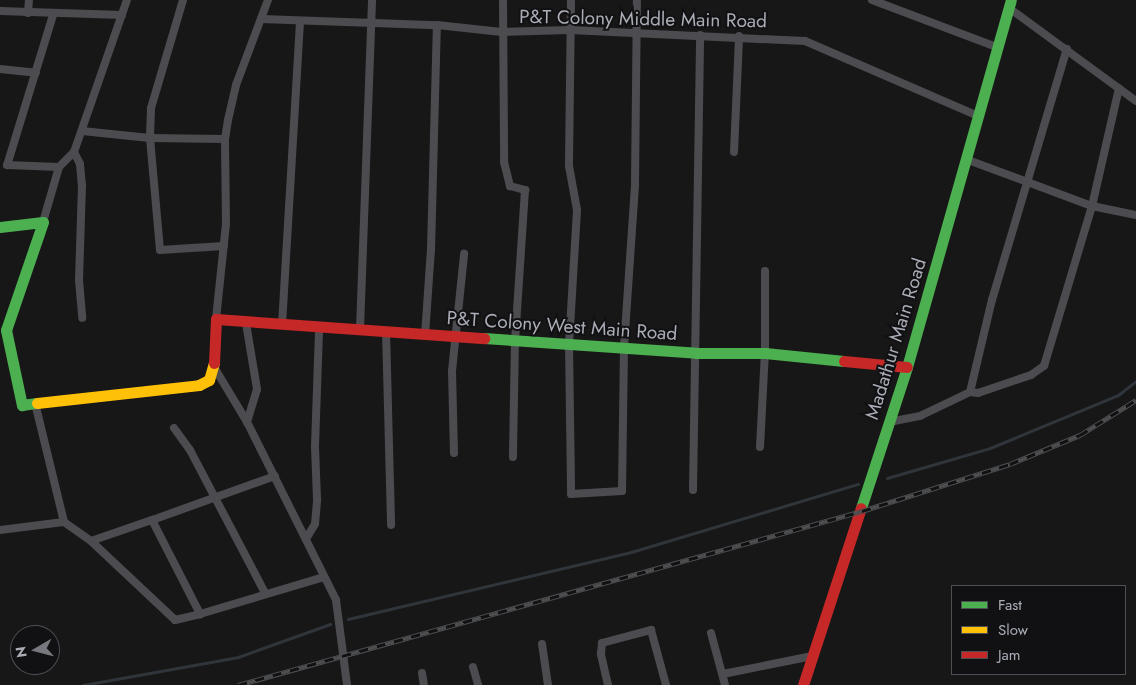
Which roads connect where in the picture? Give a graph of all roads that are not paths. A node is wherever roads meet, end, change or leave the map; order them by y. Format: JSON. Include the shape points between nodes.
{"nodes":[{"id":1,"x":29,"y":0,"type":"edge"},
{"id":2,"x":128,"y":0,"type":"edge"},
{"id":3,"x":183,"y":0,"type":"edge"},
{"id":4,"x":268,"y":0,"type":"edge"},
{"id":5,"x":372,"y":0,"type":"edge"},
{"id":6,"x":504,"y":0,"type":"edge"},
{"id":7,"x":571,"y":0,"type":"edge"},
{"id":8,"x":636,"y":0,"type":"edge"},
{"id":9,"x":872,"y":0,"type":"edge"},
{"id":10,"x":1010,"y":4,"type":"edge"},
{"id":11,"x":0,"y":11,"type":"edge"},
{"id":12,"x":28,"y":13,"type":"junction"},
{"id":13,"x":53,"y":15,"type":"junction"},
{"id":14,"x":122,"y":15,"type":"junction"},
{"id":15,"x":261,"y":19,"type":"junction"},
{"id":16,"x":300,"y":22,"type":"dead end"},
{"id":17,"x":371,"y":24,"type":"junction"},
{"id":18,"x":437,"y":25,"type":"junction"},
{"id":19,"x":570,"y":30,"type":"junction"},
{"id":20,"x":502,"y":32,"type":"junction"},
{"id":21,"x":635,"y":33,"type":"junction"},
{"id":22,"x":700,"y":35,"type":"junction"},
{"id":23,"x":739,"y":36,"type":"junction"},
{"id":24,"x":999,"y":48,"type":"junction"},
{"id":25,"x":1067,"y":49,"type":"junction"},
{"id":26,"x":0,"y":69,"type":"edge"},
{"id":27,"x":36,"y":73,"type":"junction"},
{"id":28,"x":1119,"y":88,"type":"junction"},
{"id":29,"x":1136,"y":101,"type":"edge"},
{"id":30,"x":978,"y":116,"type":"junction"},
{"id":31,"x":82,"y":131,"type":"junction"},
{"id":32,"x":150,"y":138,"type":"junction"},
{"id":33,"x":225,"y":140,"type":"junction"},
{"id":34,"x":74,"y":152,"type":"junction"},
{"id":35,"x":734,"y":152,"type":"dead end"},
{"id":36,"x":968,"y":160,"type":"junction"},
{"id":37,"x":7,"y":165,"type":"junction"},
{"id":38,"x":59,"y":167,"type":"junction"},
{"id":39,"x":0,"y":172,"type":"edge"},
{"id":40,"x":1030,"y":182,"type":"junction"},
{"id":41,"x":1092,"y":206,"type":"junction"},
{"id":42,"x":1136,"y":215,"type":"edge"},
{"id":43,"x":43,"y":222,"type":"junction"},
{"id":44,"x":0,"y":227,"type":"edge"},
{"id":45,"x":224,"y":246,"type":"junction"},
{"id":46,"x":464,"y":254,"type":"dead end"},
{"id":47,"x":765,"y":271,"type":"dead end"},
{"id":48,"x":82,"y":318,"type":"dead end"},
{"id":49,"x":216,"y":320,"type":"junction"},
{"id":50,"x":246,"y":323,"type":"junction"},
{"id":51,"x":282,"y":324,"type":"junction"},
{"id":52,"x":319,"y":329,"type":"junction"},
{"id":53,"x":360,"y":329,"type":"junction"},
{"id":54,"x":3,"y":331,"type":"edge"},
{"id":55,"x":386,"y":331,"type":"junction"},
{"id":56,"x":425,"y":334,"type":"junction"},
{"id":57,"x":456,"y":334,"type":"junction"},
{"id":58,"x":515,"y":339,"type":"junction"},
{"id":59,"x":569,"y":343,"type":"junction"},
{"id":60,"x":624,"y":347,"type":"junction"},
{"id":61,"x":696,"y":353,"type":"junction"},
{"id":62,"x":765,"y":353,"type":"junction"},
{"id":63,"x":214,"y":367,"type":"junction"},
{"id":64,"x":907,"y":368,"type":"junction"},
{"id":65,"x":970,"y":392,"type":"junction"},
{"id":66,"x":36,"y":403,"type":"junction"},
{"id":67,"x":247,"y":422,"type":"junction"},
{"id":68,"x":889,"y":422,"type":"junction"},
{"id":69,"x":174,"y":428,"type":"dead end"},
{"id":70,"x":760,"y":447,"type":"dead end"},
{"id":71,"x":454,"y":453,"type":"dead end"},
{"id":72,"x":513,"y":457,"type":"dead end"},
{"id":73,"x":275,"y":476,"type":"junction"},
{"id":74,"x":693,"y":490,"type":"dead end"},
{"id":75,"x":216,"y":497,"type":"junction"},
{"id":76,"x":152,"y":520,"type":"junction"},
{"id":77,"x":64,"y":522,"type":"junction"},
{"id":78,"x":391,"y":525,"type":"dead end"},
{"id":79,"x":0,"y":530,"type":"edge"},
{"id":80,"x":306,"y":539,"type":"junction"},
{"id":81,"x":91,"y":541,"type":"junction"},
{"id":82,"x":324,"y":577,"type":"junction"},
{"id":83,"x":265,"y":593,"type":"junction"},
{"id":84,"x":200,"y":614,"type":"junction"},
{"id":85,"x":711,"y":633,"type":"dead end"},
{"id":86,"x":542,"y":644,"type":"dead end"},
{"id":87,"x":812,"y":656,"type":"junction"},
{"id":88,"x":473,"y":667,"type":"dead end"},
{"id":89,"x":422,"y":672,"type":"dead end"},
{"id":90,"x":723,"y":674,"type":"junction"},
{"id":91,"x":347,"y":685,"type":"edge"},
{"id":92,"x":424,"y":685,"type":"edge"},
{"id":93,"x":478,"y":685,"type":"edge"},
{"id":94,"x":548,"y":685,"type":"edge"},
{"id":95,"x":608,"y":685,"type":"edge"},
{"id":96,"x":666,"y":685,"type":"edge"},
{"id":97,"x":724,"y":685,"type":"edge"},
{"id":98,"x":802,"y":685,"type":"edge"}],
"edges":[{"from":1,"to":12,"type":"street"},
{"from":2,"to":14,"type":"street"},
{"from":3,"to":32,"type":"street","via":[[152,108]]},
{"from":4,"to":15,"type":"street"},
{"from":5,"to":17,"type":"street"},
{"from":6,"to":20,"type":"street"},
{"from":7,"to":19,"type":"street"},
{"from":8,"to":21,"type":"street"},
{"from":9,"to":24,"type":"street"},
{"from":10,"to":24,"type":"street","name":"Madathur Main Road"},
{"from":10,"to":25,"type":"street"},
{"from":11,"to":12,"type":"street"},
{"from":12,"to":13,"type":"street"},
{"from":13,"to":14,"type":"street"},
{"from":13,"to":27,"type":"street"},
{"from":14,"to":31,"type":"street"},
{"from":15,"to":17,"type":"street","name":"P&T Colony Middle Main Road"},
{"from":15,"to":33,"type":"street","via":[[236,85]]},
{"from":16,"to":51,"type":"street"},
{"from":17,"to":18,"type":"street","name":"P&T Colony Middle Main Road"},
{"from":17,"to":53,"type":"street"},
{"from":18,"to":20,"type":"street","name":"P&T Colony Middle Main Road"},
{"from":18,"to":56,"type":"street","via":[[431,250]]},
{"from":19,"to":20,"type":"street","name":"P&T Colony Middle Main Road"},
{"from":19,"to":21,"type":"street","name":"P&T Colony Middle Main Road"},
{"from":19,"to":59,"type":"street","via":[[569,166],[577,210]]},
{"from":20,"to":58,"type":"street","via":[[504,162],[510,186],[525,190]]},
{"from":21,"to":22,"type":"street","name":"P&T Colony Middle Main Road"},
{"from":21,"to":60,"type":"street","via":[[635,184]]},
{"from":22,"to":23,"type":"street","name":"P&T Colony Middle Main Road"},
{"from":22,"to":61,"type":"street"},
{"from":23,"to":30,"type":"street","name":"P&T Colony Middle Main Road","via":[[805,41]]},
{"from":23,"to":35,"type":"street"},
{"from":24,"to":30,"type":"street","name":"Madathur Main Road"},
{"from":25,"to":28,"type":"street"},
{"from":25,"to":40,"type":"street"},
{"from":26,"to":27,"type":"street"},
{"from":27,"to":37,"type":"street"},
{"from":28,"to":29,"type":"street"},
{"from":28,"to":41,"type":"street"},
{"from":30,"to":36,"type":"street","name":"Madathur Main Road"},
{"from":31,"to":32,"type":"street"},
{"from":31,"to":34,"type":"street"},
{"from":32,"to":33,"type":"street"},
{"from":32,"to":45,"type":"street","via":[[160,250]]},
{"from":33,"to":45,"type":"street"},
{"from":34,"to":38,"type":"street"},
{"from":34,"to":48,"type":"street","via":[[80,164],[82,185],[79,280]]},
{"from":36,"to":40,"type":"street"},
{"from":36,"to":64,"type":"street","name":"Madathur Main Road"},
{"from":37,"to":38,"type":"street"},
{"from":37,"to":39,"type":"street"},
{"from":38,"to":43,"type":"street"},
{"from":40,"to":41,"type":"street"},
{"from":40,"to":65,"type":"street","via":[[992,300]]},
{"from":41,"to":42,"type":"street"},
{"from":41,"to":65,"type":"street","via":[[1044,366],[1030,376],[978,393]]},
{"from":43,"to":44,"type":"street"},
{"from":43,"to":54,"type":"street"},
{"from":45,"to":49,"type":"street"},
{"from":46,"to":57,"type":"street"},
{"from":47,"to":62,"type":"street"},
{"from":49,"to":50,"type":"street","name":"P&T Colony West Main Road"},
{"from":49,"to":63,"type":"street"},
{"from":50,"to":51,"type":"street","name":"P&T Colony West Main Road"},
{"from":50,"to":67,"type":"street","via":[[257,389]]},
{"from":51,"to":52,"type":"street","name":"P&T Colony West Main Road"},
{"from":52,"to":53,"type":"street","name":"P&T Colony West Main Road"},
{"from":52,"to":80,"type":"street","via":[[315,446],[317,499],[315,524]]},
{"from":53,"to":55,"type":"street","name":"P&T Colony West Main Road"},
{"from":54,"to":66,"type":"street","via":[[22,405]]},
{"from":55,"to":56,"type":"street","name":"P&T Colony West Main Road"},
{"from":55,"to":78,"type":"street"},
{"from":56,"to":57,"type":"street","name":"P&T Colony West Main Road"},
{"from":57,"to":58,"type":"street","name":"P&T Colony West Main Road"},
{"from":57,"to":71,"type":"street","via":[[452,371]]},
{"from":58,"to":59,"type":"street","name":"P&T Colony West Main Road"},
{"from":58,"to":72,"type":"street"},
{"from":59,"to":60,"type":"street","name":"P&T Colony West Main Road"},
{"from":59,"to":60,"type":"street","via":[[571,494],[622,491]]},
{"from":60,"to":61,"type":"street","name":"P&T Colony West Main Road"},
{"from":61,"to":62,"type":"street","name":"P&T Colony West Main Road"},
{"from":61,"to":74,"type":"street"},
{"from":62,"to":64,"type":"street","name":"P&T Colony West Main Road"},
{"from":62,"to":70,"type":"street"},
{"from":63,"to":66,"type":"street","via":[[209,380],[199,385]]},
{"from":63,"to":67,"type":"street"},
{"from":64,"to":68,"type":"street","name":"Madathur Main Road"},
{"from":65,"to":68,"type":"street","via":[[920,416]]},
{"from":66,"to":77,"type":"street"},
{"from":67,"to":73,"type":"street"},
{"from":68,"to":87,"type":"street","name":"Madathur Main Road"},
{"from":69,"to":75,"type":"street"},
{"from":73,"to":75,"type":"street"},
{"from":73,"to":80,"type":"street"},
{"from":75,"to":76,"type":"street"},
{"from":75,"to":83,"type":"street"},
{"from":76,"to":81,"type":"street"},
{"from":76,"to":84,"type":"street"},
{"from":77,"to":79,"type":"street"},
{"from":77,"to":81,"type":"street"},
{"from":80,"to":82,"type":"street"},
{"from":81,"to":84,"type":"street","via":[[175,620]]},
{"from":82,"to":83,"type":"street"},
{"from":82,"to":91,"type":"street","via":[[336,600]]},
{"from":83,"to":84,"type":"street"},
{"from":85,"to":90,"type":"street"},
{"from":86,"to":94,"type":"street"},
{"from":87,"to":90,"type":"street"},
{"from":87,"to":98,"type":"street","name":"Madathur Main Road"},
{"from":88,"to":93,"type":"street"},
{"from":89,"to":92,"type":"street"},
{"from":90,"to":97,"type":"street"},
{"from":95,"to":96,"type":"street","via":[[601,654],[602,643],[651,630]]}]}
